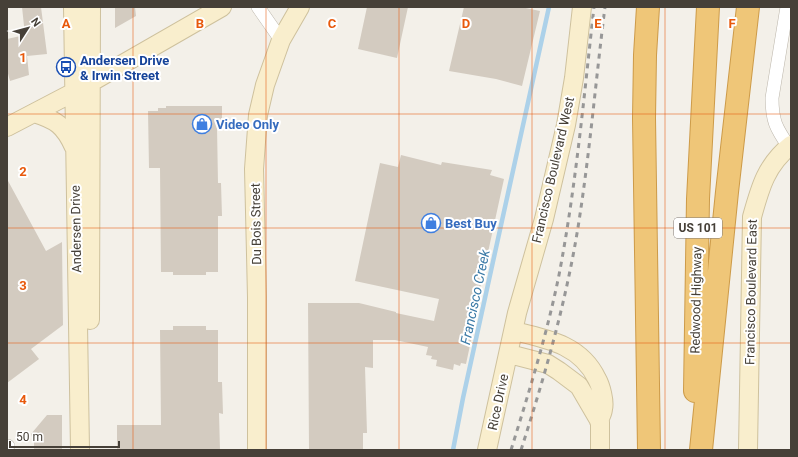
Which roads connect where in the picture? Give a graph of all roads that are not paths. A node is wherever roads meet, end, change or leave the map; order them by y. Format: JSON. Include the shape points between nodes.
{"nodes":[{"id":1,"x":73,"y":7,"type":"edge"},
{"id":2,"x":91,"y":7,"type":"edge"},
{"id":3,"x":222,"y":7,"type":"edge"},
{"id":4,"x":258,"y":7,"type":"edge"},
{"id":5,"x":300,"y":7,"type":"edge"},
{"id":6,"x":582,"y":7,"type":"edge"},
{"id":7,"x":636,"y":7,"type":"edge"},
{"id":8,"x":648,"y":7,"type":"edge"},
{"id":9,"x":708,"y":7,"type":"edge"},
{"id":10,"x":748,"y":7,"type":"edge"},
{"id":11,"x":787,"y":7,"type":"edge"},
{"id":12,"x":281,"y":40,"type":"junction"},
{"id":13,"x":92,"y":82,"type":"junction"},
{"id":14,"x":74,"y":92,"type":"junction"},
{"id":15,"x":34,"y":113,"type":"junction"},
{"id":16,"x":7,"y":127,"type":"edge"},
{"id":17,"x":790,"y":146,"type":"edge"},
{"id":18,"x":75,"y":149,"type":"junction"},
{"id":19,"x":645,"y":244,"type":"junction"},
{"id":20,"x":514,"y":331,"type":"junction"},
{"id":21,"x":508,"y":354,"type":"junction"},
{"id":22,"x":599,"y":421,"type":"junction"},
{"id":23,"x":80,"y":450,"type":"edge"},
{"id":24,"x":90,"y":450,"type":"edge"},
{"id":25,"x":257,"y":450,"type":"edge"},
{"id":26,"x":487,"y":450,"type":"edge"},
{"id":27,"x":600,"y":450,"type":"edge"},
{"id":28,"x":649,"y":450,"type":"edge"},
{"id":29,"x":694,"y":450,"type":"edge"},
{"id":30,"x":701,"y":450,"type":"edge"},
{"id":31,"x":748,"y":450,"type":"edge"}],
"edges":[{"from":1,"to":14,"type":"street","name":"Andersen Drive"},
{"from":2,"to":13,"type":"street","name":"Andersen Drive"},
{"from":3,"to":13,"type":"street"},
{"from":4,"to":12,"type":"street"},
{"from":5,"to":12,"type":"street","name":"Du Bois Street"},
{"from":6,"to":20,"type":"street","name":"Francisco Boulevard West","via":[[566,125]]},
{"from":7,"to":19,"type":"highway"},
{"from":8,"to":19,"type":"highway","via":[[644,86]]},
{"from":9,"to":29,"type":"highway","name":"Redwood Highway","number":"US 101","via":[[698,199]]},
{"from":10,"to":30,"type":"highway"},
{"from":11,"to":17,"type":"street","name":"Francisco Boulevard East","via":[[772,98],[772,113],[776,128]]},
{"from":12,"to":25,"type":"street","name":"Du Bois Street","via":[[265,85],[258,115],[254,169]]},
{"from":13,"to":14,"type":"street"},
{"from":13,"to":24,"type":"street","name":"Andersen Drive"},
{"from":14,"to":15,"type":"street"},
{"from":14,"to":18,"type":"street","name":"Andersen Drive"},
{"from":15,"to":16,"type":"street"},
{"from":15,"to":18,"type":"street","via":[[60,124]]},
{"from":17,"to":31,"type":"street","name":"Francisco Boulevard East","via":[[769,169],[759,190],[752,217]]},
{"from":18,"to":23,"type":"street","name":"Andersen Drive"},
{"from":19,"to":28,"type":"highway"},
{"from":20,"to":21,"type":"street","name":"Francisco Boulevard West"},
{"from":20,"to":22,"type":"street","via":[[554,341],[574,351],[589,365],[601,386],[604,409]]},
{"from":21,"to":22,"type":"street","via":[[548,364],[572,380],[579,386]]},
{"from":21,"to":26,"type":"street","name":"Rice Drive"},
{"from":22,"to":27,"type":"street"}]}
